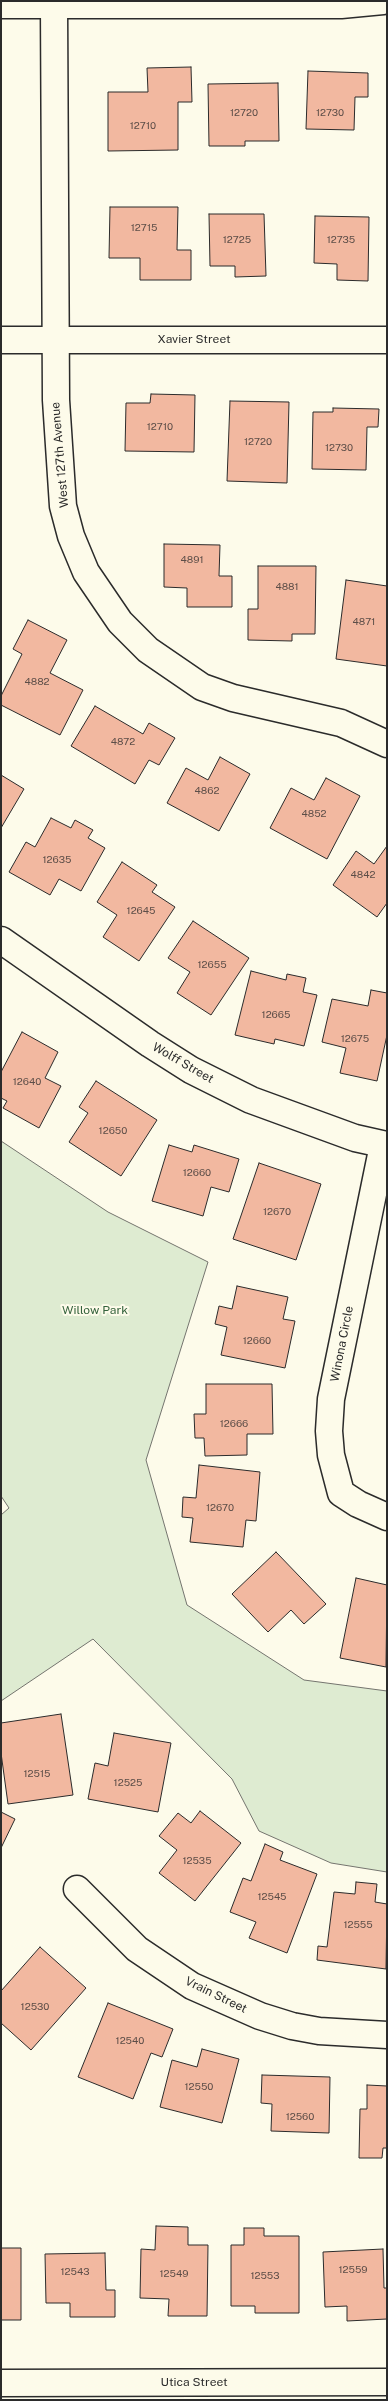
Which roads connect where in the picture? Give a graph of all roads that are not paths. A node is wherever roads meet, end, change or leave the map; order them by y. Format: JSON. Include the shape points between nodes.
{"nodes":[{"id":1,"x":383,"y":1,"type":"edge"},
{"id":2,"x":1,"y":5,"type":"edge"},
{"id":3,"x":54,"y":5,"type":"junction"},
{"id":4,"x":1,"y":340,"type":"edge"},
{"id":5,"x":56,"y":340,"type":"junction"},
{"id":6,"x":387,"y":340,"type":"edge"},
{"id":7,"x":387,"y":744,"type":"edge"},
{"id":8,"x":1,"y":940,"type":"edge"},
{"id":9,"x":385,"y":1145,"type":"edge"},
{"id":10,"x":387,"y":1517,"type":"edge"},
{"id":11,"x":77,"y":1888,"type":"dead end"},
{"id":12,"x":387,"y":2035,"type":"edge"},
{"id":13,"x":387,"y":2382,"type":"edge"},
{"id":14,"x":1,"y":2383,"type":"edge"}],
"edges":[{"from":1,"to":3,"type":"street","via":[[341,5]]},
{"from":2,"to":3,"type":"street"},
{"from":3,"to":5,"type":"street","name":"West 127th Avenue"},
{"from":4,"to":5,"type":"street","name":"Xavier Street"},
{"from":5,"to":6,"type":"street","name":"Xavier Street"},
{"from":5,"to":7,"type":"street","name":"West 127th Avenue","via":[[56,400],[63,506],[86,572],[120,622],[148,650],[202,687],[234,698],[341,723]]},
{"from":8,"to":9,"type":"street","name":"Wolff Street","via":[[191,1070],[251,1100],[355,1138]]},
{"from":9,"to":10,"type":"street","name":"Winona Circle","via":[[331,1399],[329,1431],[331,1455],[341,1493]]},
{"from":11,"to":12,"type":"street","name":"Vrain Street","via":[[137,1948],[192,1986],[260,2016],[292,2026]]},
{"from":13,"to":14,"type":"street","name":"Utica Street"}]}
